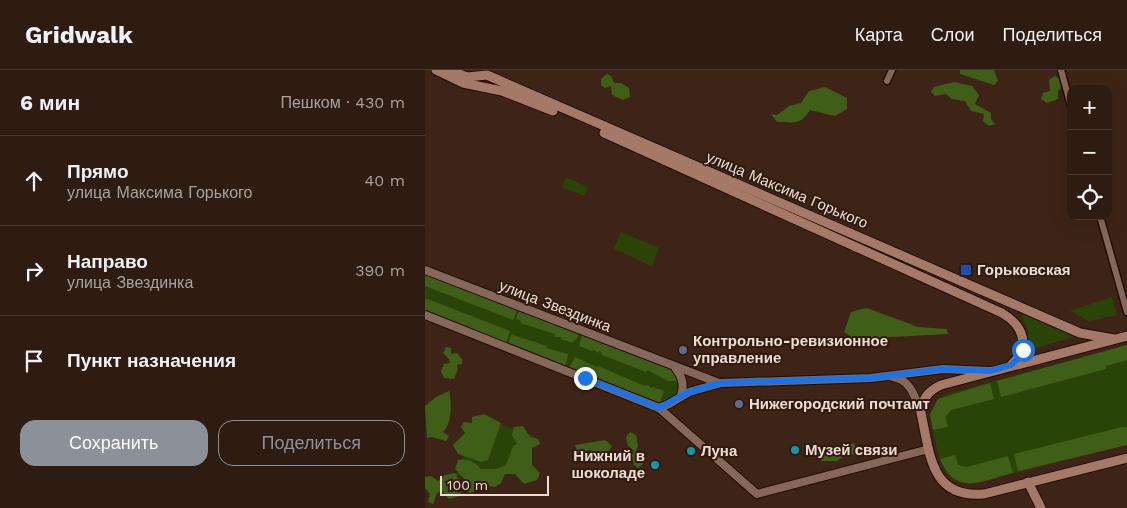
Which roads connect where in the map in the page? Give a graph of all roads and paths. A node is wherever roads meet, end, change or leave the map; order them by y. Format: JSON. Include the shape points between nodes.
{"nodes":[{"id":1,"x":436,"y":70,"type":"edge"},
{"id":2,"x":449,"y":70,"type":"edge"},
{"id":3,"x":892,"y":70,"type":"edge"},
{"id":4,"x":1061,"y":70,"type":"edge"},
{"id":5,"x":887,"y":81,"type":"dead end"},
{"id":6,"x":1067,"y":92,"type":"edge"},
{"id":7,"x":567,"y":114,"type":"junction"},
{"id":8,"x":1101,"y":220,"type":"edge"},
{"id":9,"x":425,"y":270,"type":"edge"},
{"id":10,"x":1127,"y":312,"type":"edge"},
{"id":11,"x":425,"y":315,"type":"edge"},
{"id":12,"x":1127,"y":336,"type":"edge"},
{"id":13,"x":1114,"y":339,"type":"junction"},
{"id":14,"x":1011,"y":365,"type":"junction"},
{"id":15,"x":675,"y":367,"type":"junction"},
{"id":16,"x":991,"y":371,"type":"junction"},
{"id":17,"x":891,"y":376,"type":"junction"},
{"id":18,"x":721,"y":383,"type":"junction"},
{"id":19,"x":681,"y":396,"type":"junction"},
{"id":20,"x":659,"y":408,"type":"junction"},
{"id":21,"x":921,"y":413,"type":"junction"},
{"id":22,"x":929,"y":449,"type":"junction"},
{"id":23,"x":1127,"y":458,"type":"edge"},
{"id":24,"x":1028,"y":482,"type":"junction"},
{"id":25,"x":1041,"y":508,"type":"edge"}],
"edges":[{"from":1,"to":7,"type":"main road","name":"улица Максима Горького","via":[[463,82],[502,91]]},
{"from":2,"to":7,"type":"main road","name":"улица Максима Горького","via":[[467,77],[487,76]]},
{"from":3,"to":5,"type":"street"},
{"from":4,"to":6,"type":"street"},
{"from":7,"to":13,"type":"main road","name":"улица Максима Горького","via":[[821,219],[1073,330],[1097,338]]},
{"from":7,"to":14,"type":"main road","name":"улица Максима Горького","via":[[1003,313],[1017,326],[1023,342],[1019,358]]},
{"from":8,"to":10,"type":"street"},
{"from":9,"to":15,"type":"street","name":"улица Звездинка"},
{"from":11,"to":20,"type":"street"},
{"from":12,"to":13,"type":"main road"},
{"from":13,"to":14,"type":"main road"},
{"from":14,"to":16,"type":"main road"},
{"from":15,"to":18,"type":"street","name":"улица Звездинка"},
{"from":15,"to":19,"type":"street","via":[[683,383]]},
{"from":16,"to":17,"type":"street","name":"улица Звездинка","via":[[943,369]]},
{"from":16,"to":21,"type":"main road","via":[[934,388],[926,395]]},
{"from":17,"to":18,"type":"street","name":"улица Звездинка"},
{"from":17,"to":21,"type":"street","via":[[901,379],[911,388]]},
{"from":18,"to":19,"type":"street","name":"улица Звездинка"},
{"from":19,"to":20,"type":"street","name":"улица Звездинка"},
{"from":20,"to":22,"type":"street","via":[[757,494]]},
{"from":21,"to":22,"type":"main road"},
{"from":22,"to":24,"type":"main road","via":[[940,479],[959,493],[984,494]]},
{"from":23,"to":24,"type":"main road"},
{"from":24,"to":25,"type":"main road"}]}
